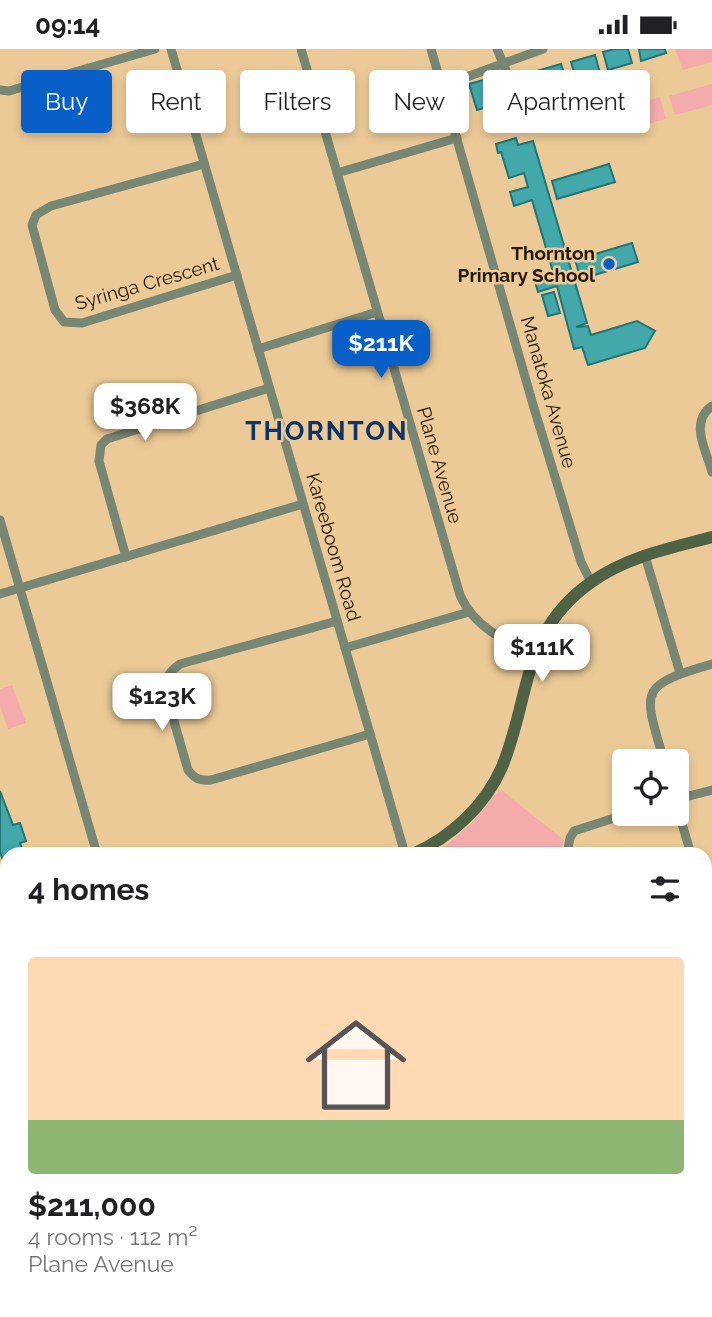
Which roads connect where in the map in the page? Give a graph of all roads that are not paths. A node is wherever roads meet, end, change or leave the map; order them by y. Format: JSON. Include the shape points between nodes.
{"nodes":[{"id":1,"x":155,"y":49,"type":"edge"},
{"id":2,"x":171,"y":49,"type":"edge"},
{"id":3,"x":301,"y":49,"type":"edge"},
{"id":4,"x":431,"y":49,"type":"edge"},
{"id":5,"x":497,"y":49,"type":"edge"},
{"id":6,"x":543,"y":49,"type":"edge"},
{"id":7,"x":503,"y":64,"type":"junction"},
{"id":8,"x":437,"y":70,"type":"edge"},
{"id":9,"x":506,"y":70,"type":"edge"},
{"id":10,"x":469,"y":76,"type":"edge"},
{"id":11,"x":0,"y":90,"type":"edge"},
{"id":12,"x":456,"y":133,"type":"edge"},
{"id":13,"x":457,"y":138,"type":"junction"},
{"id":14,"x":204,"y":164,"type":"junction"},
{"id":15,"x":337,"y":173,"type":"junction"},
{"id":16,"x":237,"y":275,"type":"junction"},
{"id":17,"x":377,"y":312,"type":"junction"},
{"id":18,"x":258,"y":349,"type":"junction"},
{"id":19,"x":270,"y":388,"type":"junction"},
{"id":20,"x":712,"y":406,"type":"edge"},
{"id":21,"x":712,"y":472,"type":"edge"},
{"id":22,"x":303,"y":504,"type":"junction"},
{"id":23,"x":0,"y":520,"type":"edge"},
{"id":24,"x":712,"y":537,"type":"edge"},
{"id":25,"x":645,"y":556,"type":"junction"},
{"id":26,"x":127,"y":557,"type":"junction"},
{"id":27,"x":591,"y":582,"type":"junction"},
{"id":28,"x":20,"y":588,"type":"junction"},
{"id":29,"x":0,"y":594,"type":"edge"},
{"id":30,"x":469,"y":611,"type":"junction"},
{"id":31,"x":337,"y":621,"type":"junction"},
{"id":32,"x":345,"y":648,"type":"junction"},
{"id":33,"x":535,"y":653,"type":"junction"},
{"id":34,"x":712,"y":664,"type":"edge"},
{"id":35,"x":680,"y":673,"type":"junction"},
{"id":36,"x":370,"y":734,"type":"junction"},
{"id":37,"x":661,"y":749,"type":"edge"},
{"id":38,"x":712,"y":790,"type":"edge"},
{"id":39,"x":689,"y":796,"type":"edge"},
{"id":40,"x":612,"y":818,"type":"edge"},
{"id":41,"x":683,"y":826,"type":"edge"},
{"id":42,"x":95,"y":847,"type":"edge"},
{"id":43,"x":403,"y":847,"type":"edge"},
{"id":44,"x":434,"y":847,"type":"edge"},
{"id":45,"x":568,"y":847,"type":"edge"},
{"id":46,"x":689,"y":847,"type":"edge"}],
"edges":[{"from":1,"to":11,"type":"street","via":[[9,92]]},
{"from":2,"to":14,"type":"street","name":"Kareeboom Road"},
{"from":3,"to":15,"type":"street","name":"Plane Avenue"},
{"from":4,"to":8,"type":"street","name":"Manatoka Avenue"},
{"from":5,"to":7,"type":"street"},
{"from":6,"to":7,"type":"street"},
{"from":7,"to":9,"type":"street"},
{"from":7,"to":10,"type":"street"},
{"from":12,"to":13,"type":"street","name":"Manatoka Avenue"},
{"from":13,"to":15,"type":"street"},
{"from":13,"to":27,"type":"street","name":"Manatoka Avenue","via":[[534,408]]},
{"from":14,"to":16,"type":"street","name":"Kareeboom Road"},
{"from":14,"to":16,"type":"street","name":"Syringa Crescent","via":[[51,206],[36,215],[32,225],[55,310],[64,322],[74,324]]},
{"from":15,"to":17,"type":"street","name":"Plane Avenue"},
{"from":16,"to":18,"type":"street","name":"Kareeboom Road"},
{"from":17,"to":18,"type":"street"},
{"from":17,"to":30,"type":"street","name":"Plane Avenue","via":[[452,570]]},
{"from":18,"to":19,"type":"street","name":"Kareeboom Road"},
{"from":19,"to":22,"type":"street","name":"Kareeboom Road"},
{"from":19,"to":26,"type":"street","via":[[100,445],[99,461]]},
{"from":20,"to":21,"type":"street","via":[[699,425]]},
{"from":22,"to":26,"type":"street"},
{"from":22,"to":31,"type":"street","name":"Kareeboom Road"},
{"from":23,"to":28,"type":"street"},
{"from":24,"to":25,"type":"street"},
{"from":25,"to":27,"type":"street"},
{"from":25,"to":35,"type":"street"},
{"from":26,"to":28,"type":"street"},
{"from":27,"to":33,"type":"street","via":[[564,606]]},
{"from":28,"to":29,"type":"street"},
{"from":28,"to":42,"type":"street"},
{"from":30,"to":32,"type":"street"},
{"from":30,"to":33,"type":"street","name":"Plane Avenue","via":[[486,629]]},
{"from":31,"to":32,"type":"street","name":"Kareeboom Road"},
{"from":31,"to":36,"type":"street","via":[[180,664],[170,671],[165,690],[188,770],[201,781],[211,780]]},
{"from":32,"to":36,"type":"street","name":"Kareeboom Road"},
{"from":33,"to":44,"type":"street","via":[[494,783]]},
{"from":34,"to":35,"type":"street"},
{"from":35,"to":37,"type":"street","via":[[652,692],[650,703]]},
{"from":36,"to":43,"type":"street","name":"Kareeboom Road"},
{"from":38,"to":39,"type":"street"},
{"from":40,"to":45,"type":"street","via":[[581,827]]},
{"from":41,"to":46,"type":"street"}]}
